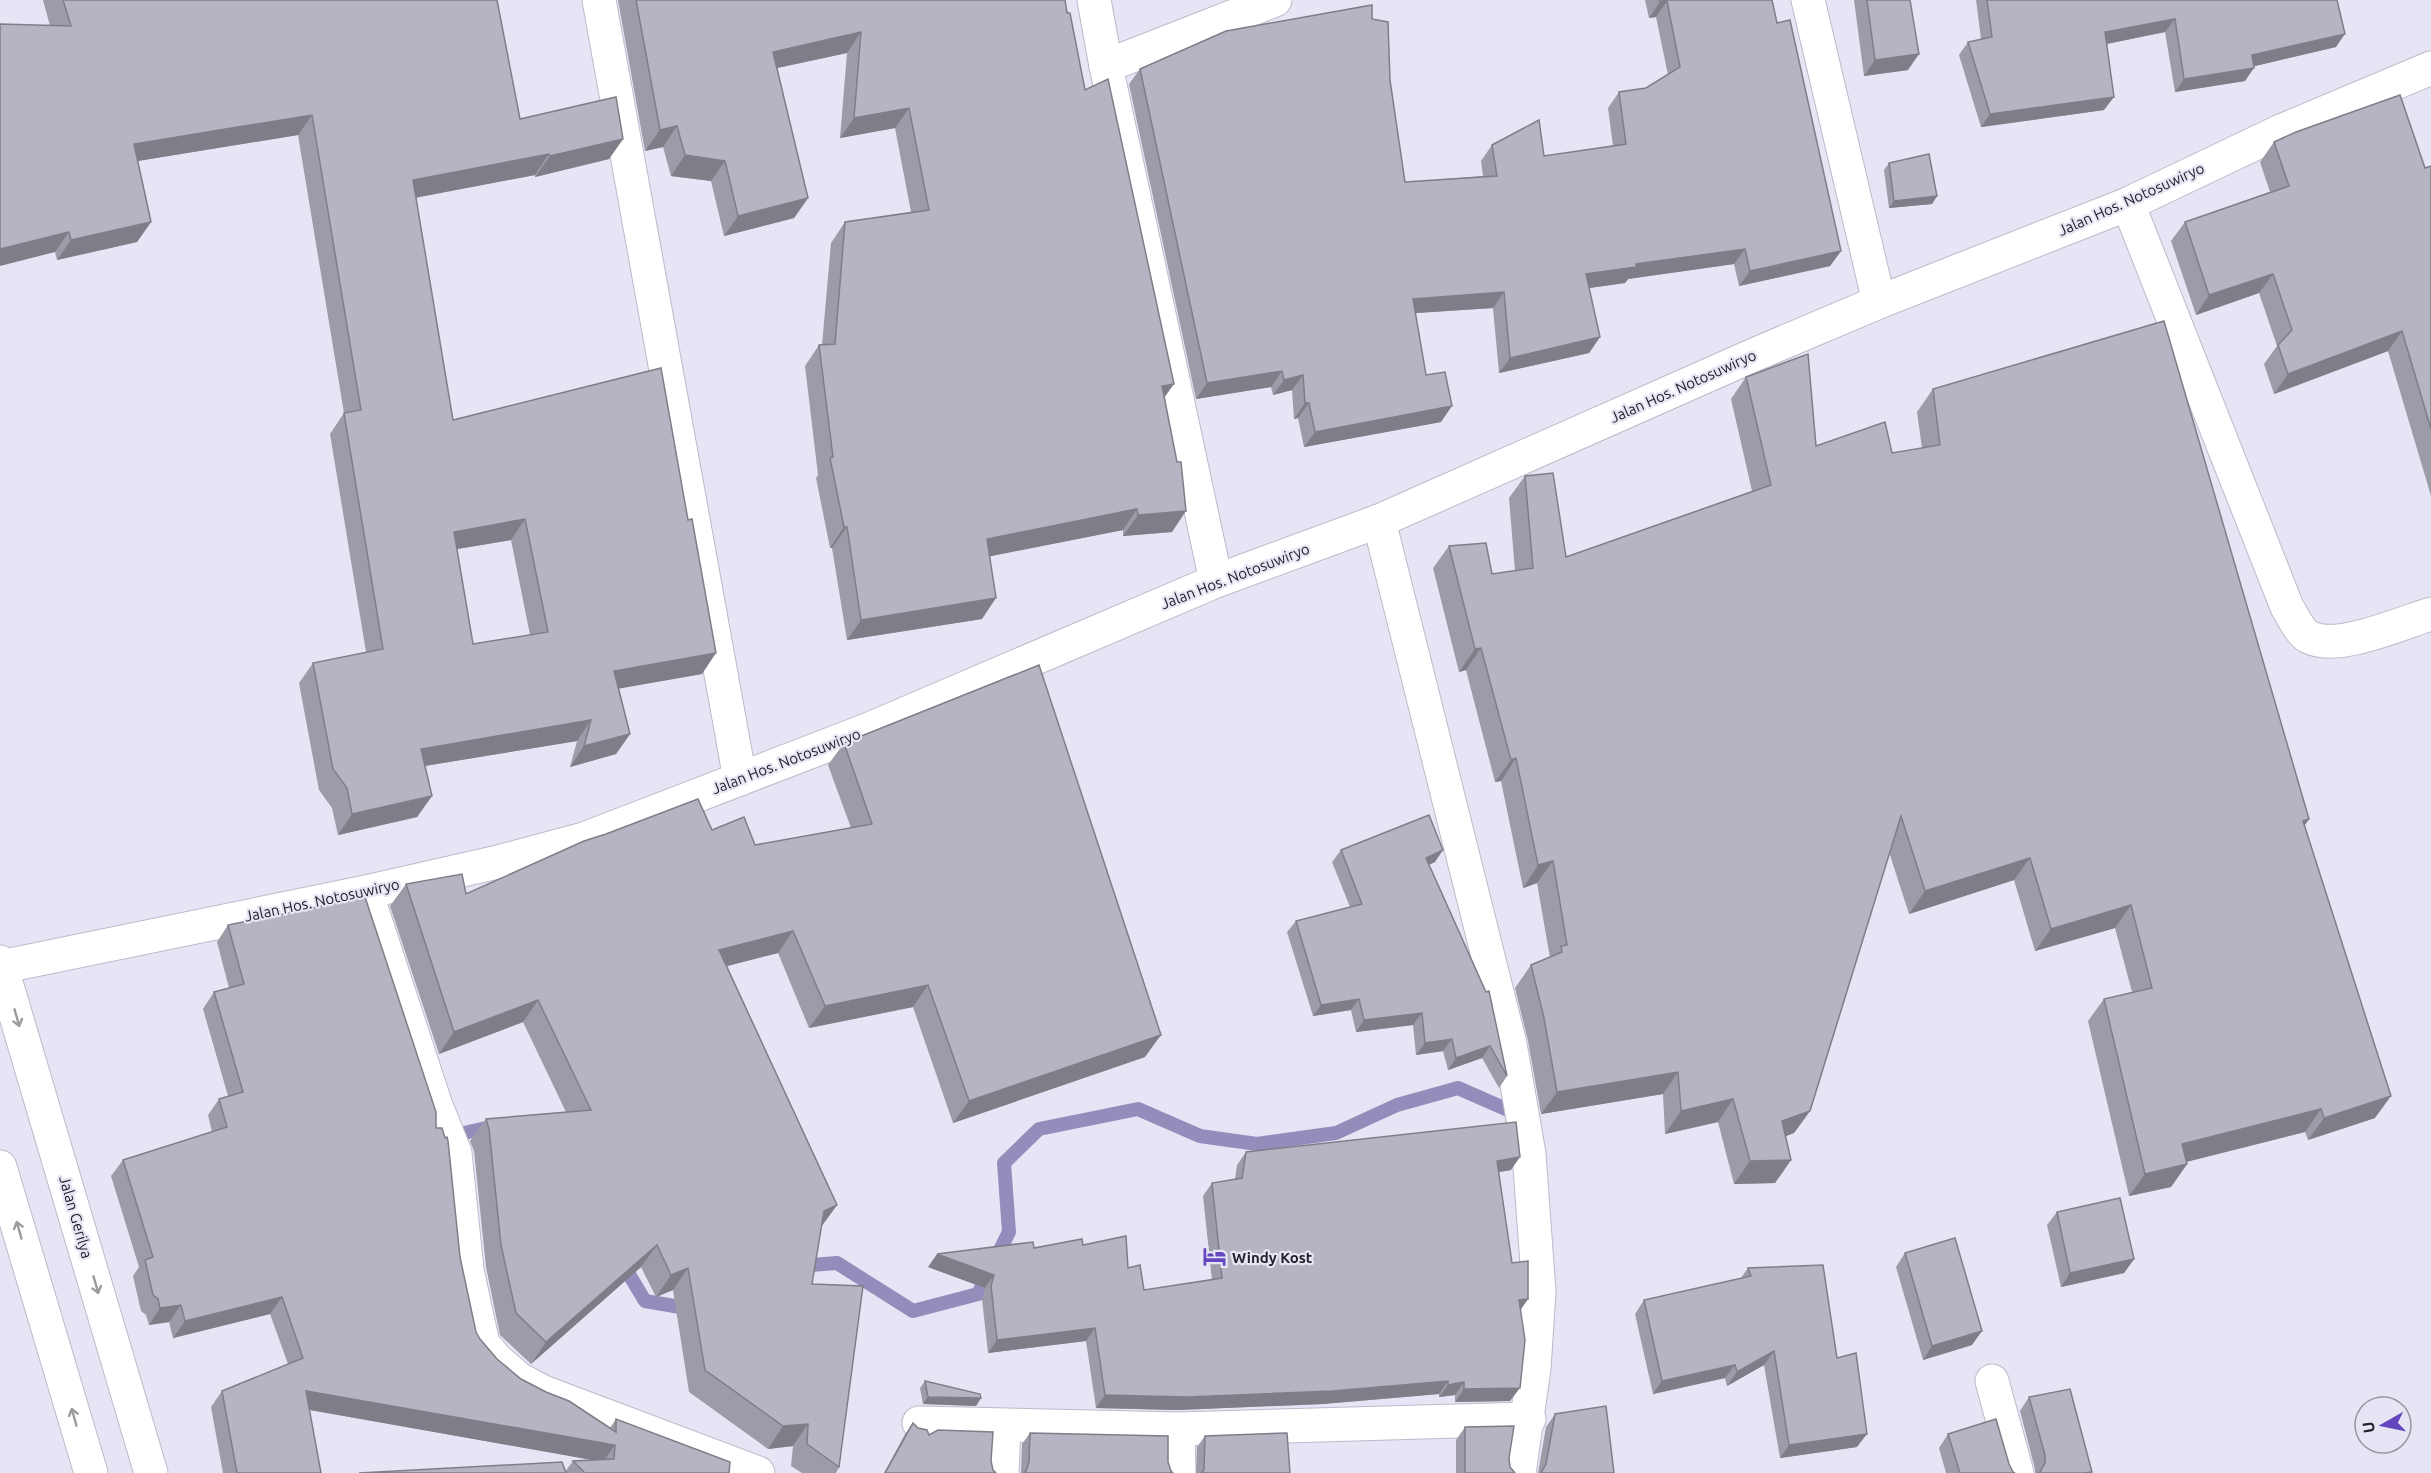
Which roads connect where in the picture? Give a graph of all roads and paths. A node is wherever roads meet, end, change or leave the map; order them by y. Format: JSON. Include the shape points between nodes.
{"nodes":[{"id":1,"x":599,"y":0,"type":"edge"},
{"id":2,"x":1094,"y":0,"type":"edge"},
{"id":3,"x":1275,"y":0,"type":"edge"},
{"id":4,"x":1808,"y":0,"type":"edge"},
{"id":5,"x":1106,"y":66,"type":"junction"},
{"id":6,"x":2431,"y":68,"type":"edge"},
{"id":7,"x":2128,"y":204,"type":"junction"},
{"id":8,"x":1879,"y":302,"type":"junction"},
{"id":9,"x":1379,"y":522,"type":"junction"},
{"id":10,"x":1216,"y":581,"type":"junction"},
{"id":11,"x":2431,"y":614,"type":"edge"},
{"id":12,"x":740,"y":779,"type":"junction"},
{"id":13,"x":366,"y":892,"type":"junction"},
{"id":14,"x":0,"y":965,"type":"edge"},
{"id":15,"x":0,"y":1167,"type":"edge"},
{"id":16,"x":1992,"y":1381,"type":"dead end"},
{"id":17,"x":1529,"y":1419,"type":"junction"},
{"id":18,"x":919,"y":1423,"type":"dead end"},
{"id":19,"x":1004,"y":1427,"type":"junction"},
{"id":20,"x":1178,"y":1429,"type":"junction"},
{"id":21,"x":91,"y":1473,"type":"edge"},
{"id":22,"x":151,"y":1473,"type":"edge"},
{"id":23,"x":758,"y":1473,"type":"edge"},
{"id":24,"x":1002,"y":1473,"type":"edge"},
{"id":25,"x":1179,"y":1473,"type":"edge"},
{"id":26,"x":1519,"y":1473,"type":"edge"},
{"id":27,"x":2017,"y":1473,"type":"edge"}],
"edges":[{"from":1,"to":12,"type":"main road"},
{"from":2,"to":5,"type":"main road"},
{"from":3,"to":5,"type":"main road"},
{"from":4,"to":8,"type":"main road"},
{"from":5,"to":10,"type":"main road"},
{"from":6,"to":7,"type":"main road","name":"Jalan Hos. Notosuwiryo","via":[[2281,131]]},
{"from":7,"to":8,"type":"main road","name":"Jalan Hos. Notosuwiryo"},
{"from":7,"to":11,"type":"main road","via":[[2287,607],[2306,636],[2339,643]]},
{"from":8,"to":9,"type":"main road","name":"Jalan Hos. Notosuwiryo"},
{"from":9,"to":10,"type":"main road","name":"Jalan Hos. Notosuwiryo"},
{"from":9,"to":17,"type":"main road","via":[[1510,1044],[1530,1154],[1539,1292]]},
{"from":10,"to":12,"type":"main road","name":"Jalan Hos. Notosuwiryo","via":[[867,730]]},
{"from":12,"to":13,"type":"main road","name":"Jalan Hos. Notosuwiryo","via":[[584,839]]},
{"from":13,"to":14,"type":"main road","name":"Jalan Hos. Notosuwiryo"},
{"from":13,"to":23,"type":"main road","via":[[455,1153],[467,1270],[483,1344],[519,1379],[543,1392]]},
{"from":14,"to":22,"type":"main road","name":"Jalan Gerilya","one_way":true},
{"from":21,"to":15,"type":"main road","one_way":true},
{"from":16,"to":27,"type":"main road"},
{"from":17,"to":20,"type":"main road"},
{"from":17,"to":26,"type":"main road"},
{"from":18,"to":19,"type":"main road"},
{"from":19,"to":20,"type":"main road"},
{"from":19,"to":24,"type":"main road"},
{"from":20,"to":25,"type":"main road"}]}
